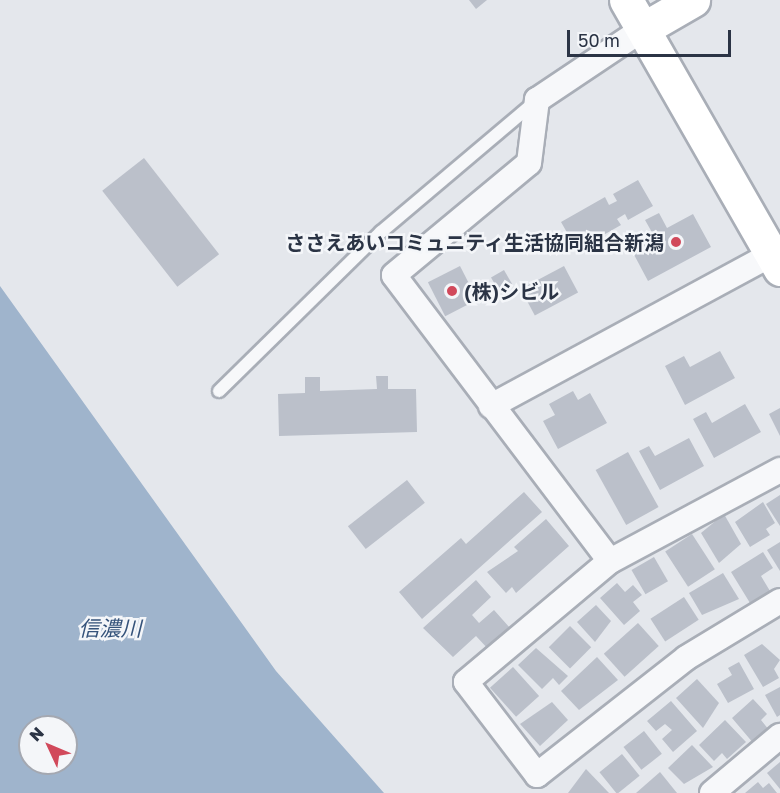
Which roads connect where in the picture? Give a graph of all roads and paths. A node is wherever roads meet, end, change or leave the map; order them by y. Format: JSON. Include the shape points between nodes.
{"nodes":[{"id":1,"x":626,"y":0,"type":"edge"},
{"id":2,"x":693,"y":0,"type":"edge"},
{"id":3,"x":643,"y":29,"type":"junction"},
{"id":4,"x":537,"y":100,"type":"junction"},
{"id":5,"x":776,"y":261,"type":"edge"},
{"id":6,"x":219,"y":391,"type":"dead end"},
{"id":7,"x":491,"y":406,"type":"junction"},
{"id":8,"x":780,"y":470,"type":"edge"},
{"id":9,"x":610,"y":561,"type":"junction"},
{"id":10,"x":780,"y":602,"type":"edge"},
{"id":11,"x":780,"y":736,"type":"edge"},
{"id":12,"x":712,"y":793,"type":"edge"}],
"edges":[{"from":1,"to":3,"type":"street"},
{"from":2,"to":3,"type":"street"},
{"from":3,"to":4,"type":"street"},
{"from":3,"to":5,"type":"street"},
{"from":4,"to":6,"type":"lane","via":[[381,232]]},
{"from":4,"to":7,"type":"street","via":[[529,163],[394,275]]},
{"from":5,"to":7,"type":"street"},
{"from":7,"to":9,"type":"street"},
{"from":8,"to":9,"type":"street"},
{"from":9,"to":10,"type":"street","via":[[466,682],[537,774],[686,657]]},
{"from":11,"to":12,"type":"street"}]}
